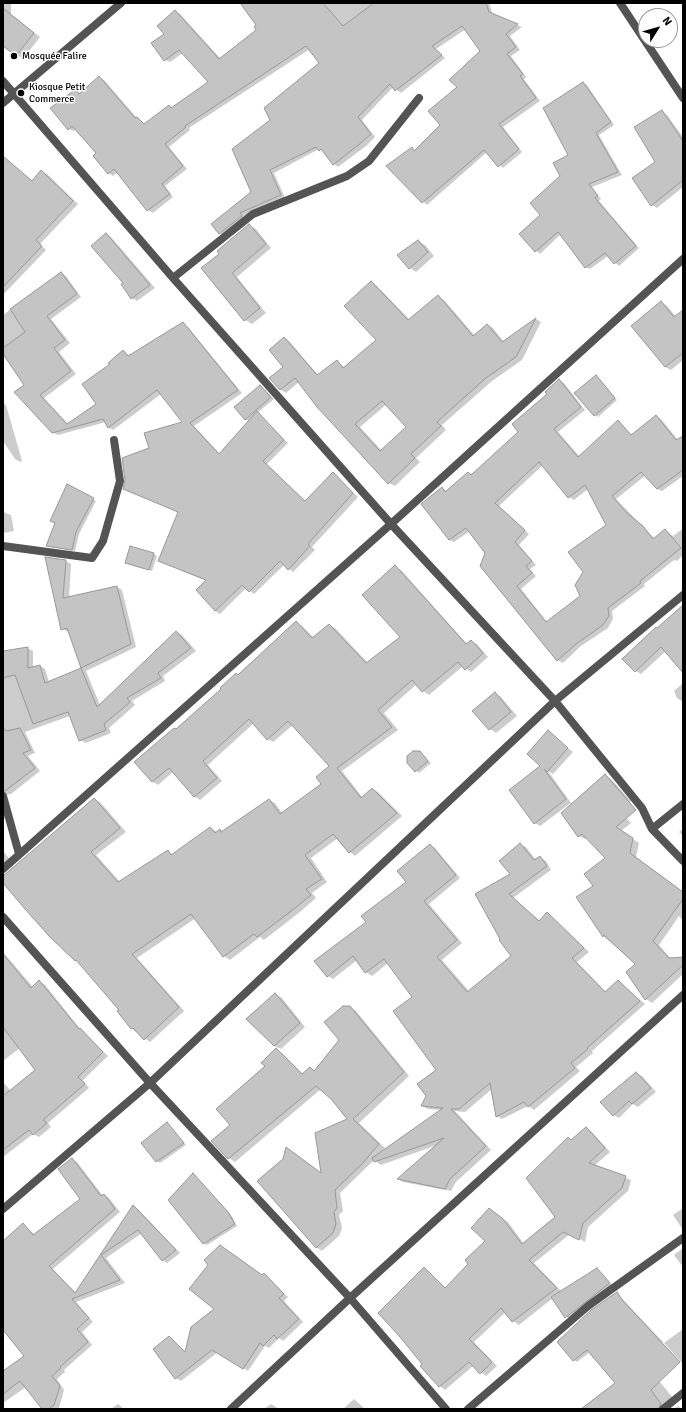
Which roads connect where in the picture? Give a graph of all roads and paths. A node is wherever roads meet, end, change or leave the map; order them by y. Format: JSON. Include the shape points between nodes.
{"nodes":[{"id":1,"x":121,"y":3,"type":"edge"},
{"id":2,"x":620,"y":3,"type":"edge"},
{"id":3,"x":3,"y":81,"type":"edge"},
{"id":4,"x":14,"y":94,"type":"junction"},
{"id":5,"x":419,"y":98,"type":"dead end"},
{"id":6,"x":683,"y":98,"type":"edge"},
{"id":7,"x":3,"y":103,"type":"edge"},
{"id":8,"x":683,"y":259,"type":"edge"},
{"id":9,"x":173,"y":278,"type":"junction"},
{"id":10,"x":114,"y":440,"type":"dead end"},
{"id":11,"x":391,"y":524,"type":"junction"},
{"id":12,"x":3,"y":546,"type":"edge"},
{"id":13,"x":683,"y":595,"type":"edge"},
{"id":14,"x":555,"y":701,"type":"junction"},
{"id":15,"x":3,"y":796,"type":"edge"},
{"id":16,"x":683,"y":804,"type":"edge"},
{"id":17,"x":652,"y":828,"type":"junction"},
{"id":18,"x":19,"y":854,"type":"junction"},
{"id":19,"x":683,"y":861,"type":"edge"},
{"id":20,"x":3,"y":869,"type":"edge"},
{"id":21,"x":3,"y":917,"type":"edge"},
{"id":22,"x":683,"y":995,"type":"edge"},
{"id":23,"x":150,"y":1083,"type":"junction"},
{"id":24,"x":3,"y":1210,"type":"edge"},
{"id":25,"x":683,"y":1238,"type":"edge"},
{"id":26,"x":350,"y":1298,"type":"junction"},
{"id":27,"x":683,"y":1393,"type":"edge"},
{"id":28,"x":231,"y":1409,"type":"edge"},
{"id":29,"x":446,"y":1409,"type":"edge"},
{"id":30,"x":468,"y":1409,"type":"edge"},
{"id":31,"x":663,"y":1409,"type":"edge"}],
"edges":[{"from":1,"to":4,"type":"street"},
{"from":2,"to":6,"type":"street"},
{"from":3,"to":4,"type":"street"},
{"from":4,"to":7,"type":"street"},
{"from":4,"to":9,"type":"street"},
{"from":5,"to":9,"type":"street","via":[[369,162],[347,176],[253,214]]},
{"from":8,"to":11,"type":"street"},
{"from":9,"to":11,"type":"street"},
{"from":10,"to":12,"type":"street","via":[[120,481],[103,541],[92,558]]},
{"from":11,"to":14,"type":"street"},
{"from":11,"to":18,"type":"street"},
{"from":13,"to":14,"type":"street"},
{"from":14,"to":17,"type":"street","via":[[642,808]]},
{"from":14,"to":23,"type":"street"},
{"from":15,"to":18,"type":"street"},
{"from":16,"to":17,"type":"street"},
{"from":17,"to":19,"type":"street"},
{"from":18,"to":20,"type":"street"},
{"from":21,"to":23,"type":"street"},
{"from":22,"to":26,"type":"street"},
{"from":23,"to":24,"type":"street"},
{"from":23,"to":26,"type":"street"},
{"from":25,"to":30,"type":"street","via":[[588,1306]]},
{"from":26,"to":28,"type":"street"},
{"from":26,"to":29,"type":"street"},
{"from":27,"to":31,"type":"street"}]}
